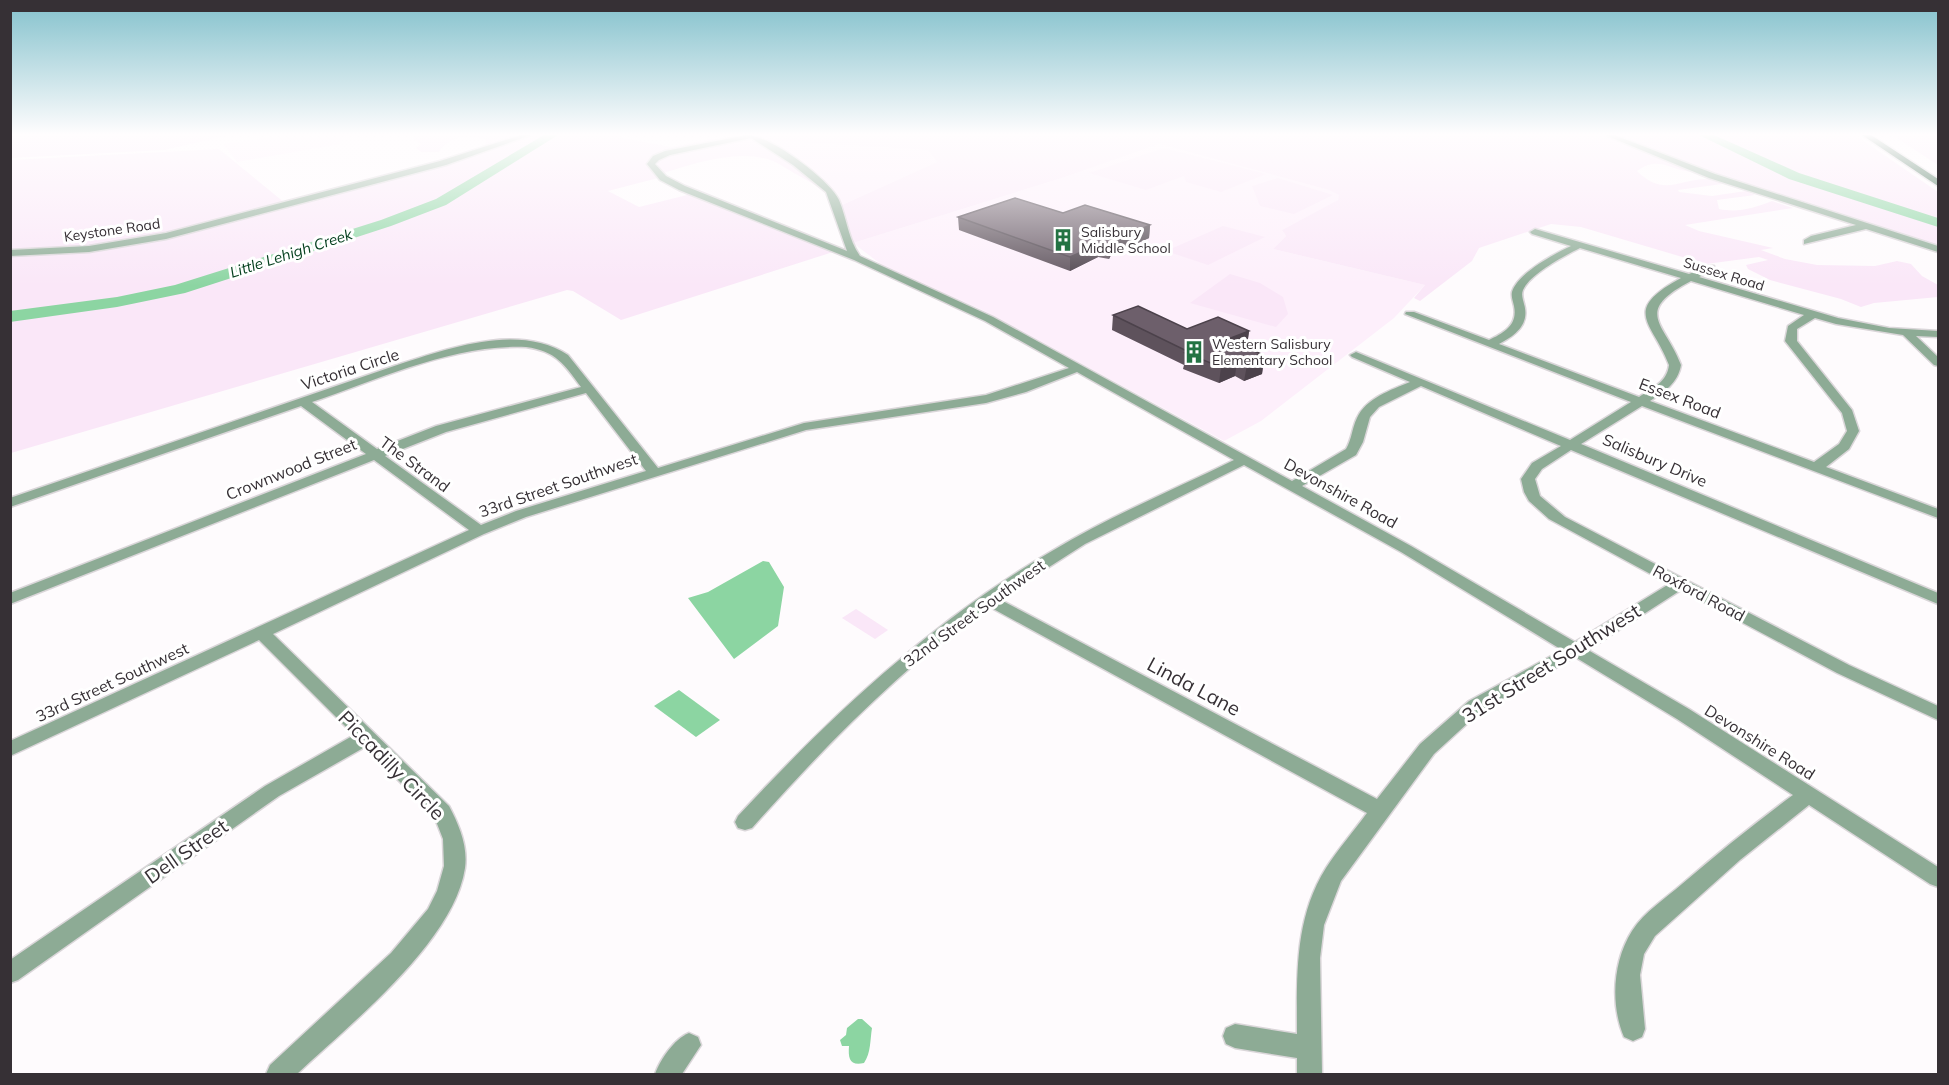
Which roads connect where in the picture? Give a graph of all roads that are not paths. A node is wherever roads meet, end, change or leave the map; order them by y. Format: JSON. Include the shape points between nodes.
{"nodes":[{"id":1,"x":357,"y":186,"type":"edge"},
{"id":2,"x":678,"y":186,"type":"edge"},
{"id":3,"x":824,"y":186,"type":"edge"},
{"id":4,"x":1741,"y":186,"type":"edge"},
{"id":5,"x":1865,"y":226,"type":"junction"},
{"id":6,"x":1535,"y":232,"type":"dead end"},
{"id":7,"x":1807,"y":242,"type":"dead end"},
{"id":8,"x":1579,"y":245,"type":"junction"},
{"id":9,"x":1938,"y":249,"type":"edge"},
{"id":10,"x":10,"y":253,"type":"edge"},
{"id":11,"x":856,"y":258,"type":"junction"},
{"id":12,"x":1711,"y":267,"type":"dead end"},
{"id":13,"x":1692,"y":279,"type":"junction"},
{"id":14,"x":1410,"y":315,"type":"dead end"},
{"id":15,"x":1814,"y":315,"type":"junction"},
{"id":16,"x":1907,"y":333,"type":"junction"},
{"id":17,"x":1938,"y":334,"type":"edge"},
{"id":18,"x":1490,"y":344,"type":"junction"},
{"id":19,"x":1356,"y":355,"type":"dead end"},
{"id":20,"x":1938,"y":363,"type":"edge"},
{"id":21,"x":1078,"y":368,"type":"junction"},
{"id":22,"x":1421,"y":382,"type":"junction"},
{"id":23,"x":589,"y":388,"type":"junction"},
{"id":24,"x":303,"y":401,"type":"junction"},
{"id":25,"x":1641,"y":402,"type":"junction"},
{"id":26,"x":1571,"y":444,"type":"junction"},
{"id":27,"x":375,"y":455,"type":"junction"},
{"id":28,"x":1244,"y":460,"type":"junction"},
{"id":29,"x":1817,"y":467,"type":"junction"},
{"id":30,"x":654,"y":472,"type":"junction"},
{"id":31,"x":1291,"y":487,"type":"junction"},
{"id":32,"x":10,"y":503,"type":"edge"},
{"id":33,"x":1938,"y":514,"type":"edge"},
{"id":34,"x":479,"y":531,"type":"junction"},
{"id":35,"x":1681,"y":583,"type":"junction"},
{"id":36,"x":10,"y":599,"type":"edge"},
{"id":37,"x":1938,"y":599,"type":"edge"},
{"id":38,"x":989,"y":600,"type":"junction"},
{"id":39,"x":261,"y":632,"type":"junction"},
{"id":40,"x":1576,"y":649,"type":"junction"},
{"id":41,"x":1938,"y":713,"type":"edge"},
{"id":42,"x":366,"y":737,"type":"junction"},
{"id":43,"x":10,"y":749,"type":"edge"},
{"id":44,"x":1809,"y":794,"type":"junction"},
{"id":45,"x":1380,"y":810,"type":"junction"},
{"id":46,"x":745,"y":822,"type":"dead end"},
{"id":47,"x":1938,"y":878,"type":"edge"},
{"id":48,"x":10,"y":973,"type":"edge"},
{"id":49,"x":1633,"y":1029,"type":"dead end"},
{"id":50,"x":1235,"y":1036,"type":"dead end"},
{"id":51,"x":689,"y":1045,"type":"dead end"},
{"id":52,"x":1309,"y":1048,"type":"junction"},
{"id":53,"x":279,"y":1074,"type":"edge"},
{"id":54,"x":667,"y":1074,"type":"edge"},
{"id":55,"x":1309,"y":1074,"type":"edge"}],
"edges":[{"from":1,"to":10,"type":"street","name":"Keystone Road","via":[[166,236],[89,249]]},
{"from":2,"to":11,"type":"street","name":"Devonshire Road"},
{"from":3,"to":11,"type":"street","via":[[835,199],[846,244]]},
{"from":4,"to":5,"type":"street"},
{"from":5,"to":7,"type":"street"},
{"from":5,"to":9,"type":"street"},
{"from":6,"to":8,"type":"street","name":"Sussex Road"},
{"from":8,"to":13,"type":"street","name":"Sussex Road"},
{"from":8,"to":18,"type":"street","via":[[1545,264],[1521,286],[1516,296],[1521,310],[1518,325]]},
{"from":11,"to":21,"type":"street","name":"Devonshire Road","via":[[972,311]]},
{"from":12,"to":13,"type":"street"},
{"from":13,"to":15,"type":"street","name":"Sussex Road"},
{"from":13,"to":25,"type":"street","via":[[1662,295],[1651,309],[1651,323],[1672,357],[1674,372],[1665,386]]},
{"from":14,"to":18,"type":"street","name":"Essex Road"},
{"from":15,"to":16,"type":"street","name":"Sussex Road","via":[[1855,326]]},
{"from":15,"to":29,"type":"street","via":[[1792,328],[1791,341],[1848,413],[1853,431],[1844,446]]},
{"from":16,"to":17,"type":"street","name":"Sussex Road"},
{"from":16,"to":20,"type":"street"},
{"from":18,"to":25,"type":"street","name":"Essex Road"},
{"from":19,"to":22,"type":"street","name":"Salisbury Drive"},
{"from":21,"to":28,"type":"street","name":"Devonshire Road"},
{"from":21,"to":30,"type":"street","name":"33rd Street Southwest","via":[[987,399],[804,427]]},
{"from":22,"to":26,"type":"street","name":"Salisbury Drive"},
{"from":22,"to":31,"type":"street","via":[[1369,410],[1351,452]]},
{"from":23,"to":24,"type":"street","name":"Victoria Circle","via":[[558,352],[506,344],[458,352]]},
{"from":23,"to":27,"type":"street","name":"Crownwood Street","via":[[461,422]]},
{"from":23,"to":30,"type":"street","name":"Victoria Circle"},
{"from":24,"to":27,"type":"street","name":"The Strand"},
{"from":24,"to":32,"type":"street","name":"Victoria Circle"},
{"from":25,"to":26,"type":"street"},
{"from":25,"to":29,"type":"street","name":"Essex Road"},
{"from":26,"to":35,"type":"street","name":"Roxford Road","via":[[1531,473],[1528,486],[1537,502],[1560,520]]},
{"from":26,"to":37,"type":"street","name":"Salisbury Drive"},
{"from":27,"to":34,"type":"street","name":"The Strand"},
{"from":27,"to":36,"type":"street","name":"Crownwood Street"},
{"from":28,"to":31,"type":"street","name":"Devonshire Road"},
{"from":28,"to":38,"type":"street","name":"32nd Street Southwest","via":[[1120,519]]},
{"from":29,"to":33,"type":"street","name":"Essex Road"},
{"from":30,"to":34,"type":"street","name":"33rd Street Southwest","via":[[549,504]]},
{"from":31,"to":40,"type":"street","name":"Devonshire Road","via":[[1407,549]]},
{"from":34,"to":39,"type":"street","name":"33rd Street Southwest"},
{"from":35,"to":40,"type":"street","name":"31st Street Southwest"},
{"from":35,"to":41,"type":"street","name":"Roxford Road","via":[[1843,669]]},
{"from":38,"to":45,"type":"street","name":"Linda Lane"},
{"from":38,"to":46,"type":"street","name":"32nd Street Southwest","via":[[936,637],[856,705]]},
{"from":39,"to":42,"type":"street","name":"Piccadilly Circle"},
{"from":39,"to":43,"type":"street","name":"33rd Street Southwest"},
{"from":40,"to":44,"type":"street","name":"Devonshire Road"},
{"from":40,"to":45,"type":"street","name":"31st Street Southwest","via":[[1475,706],[1427,749]]},
{"from":42,"to":48,"type":"street","name":"Dell Street","via":[[272,791]]},
{"from":42,"to":53,"type":"street","name":"Piccadilly Circle","via":[[442,812],[451,827],[455,864],[450,886],[437,913],[401,959]]},
{"from":44,"to":47,"type":"street","name":"Devonshire Road"},
{"from":44,"to":49,"type":"street","via":[[1748,838],[1650,924],[1637,944],[1629,969]]},
{"from":45,"to":52,"type":"street","name":"31st Street Southwest","via":[[1333,875],[1313,925]]},
{"from":50,"to":52,"type":"street"},
{"from":51,"to":54,"type":"street"},
{"from":52,"to":55,"type":"street","name":"31st Street Southwest"}]}
